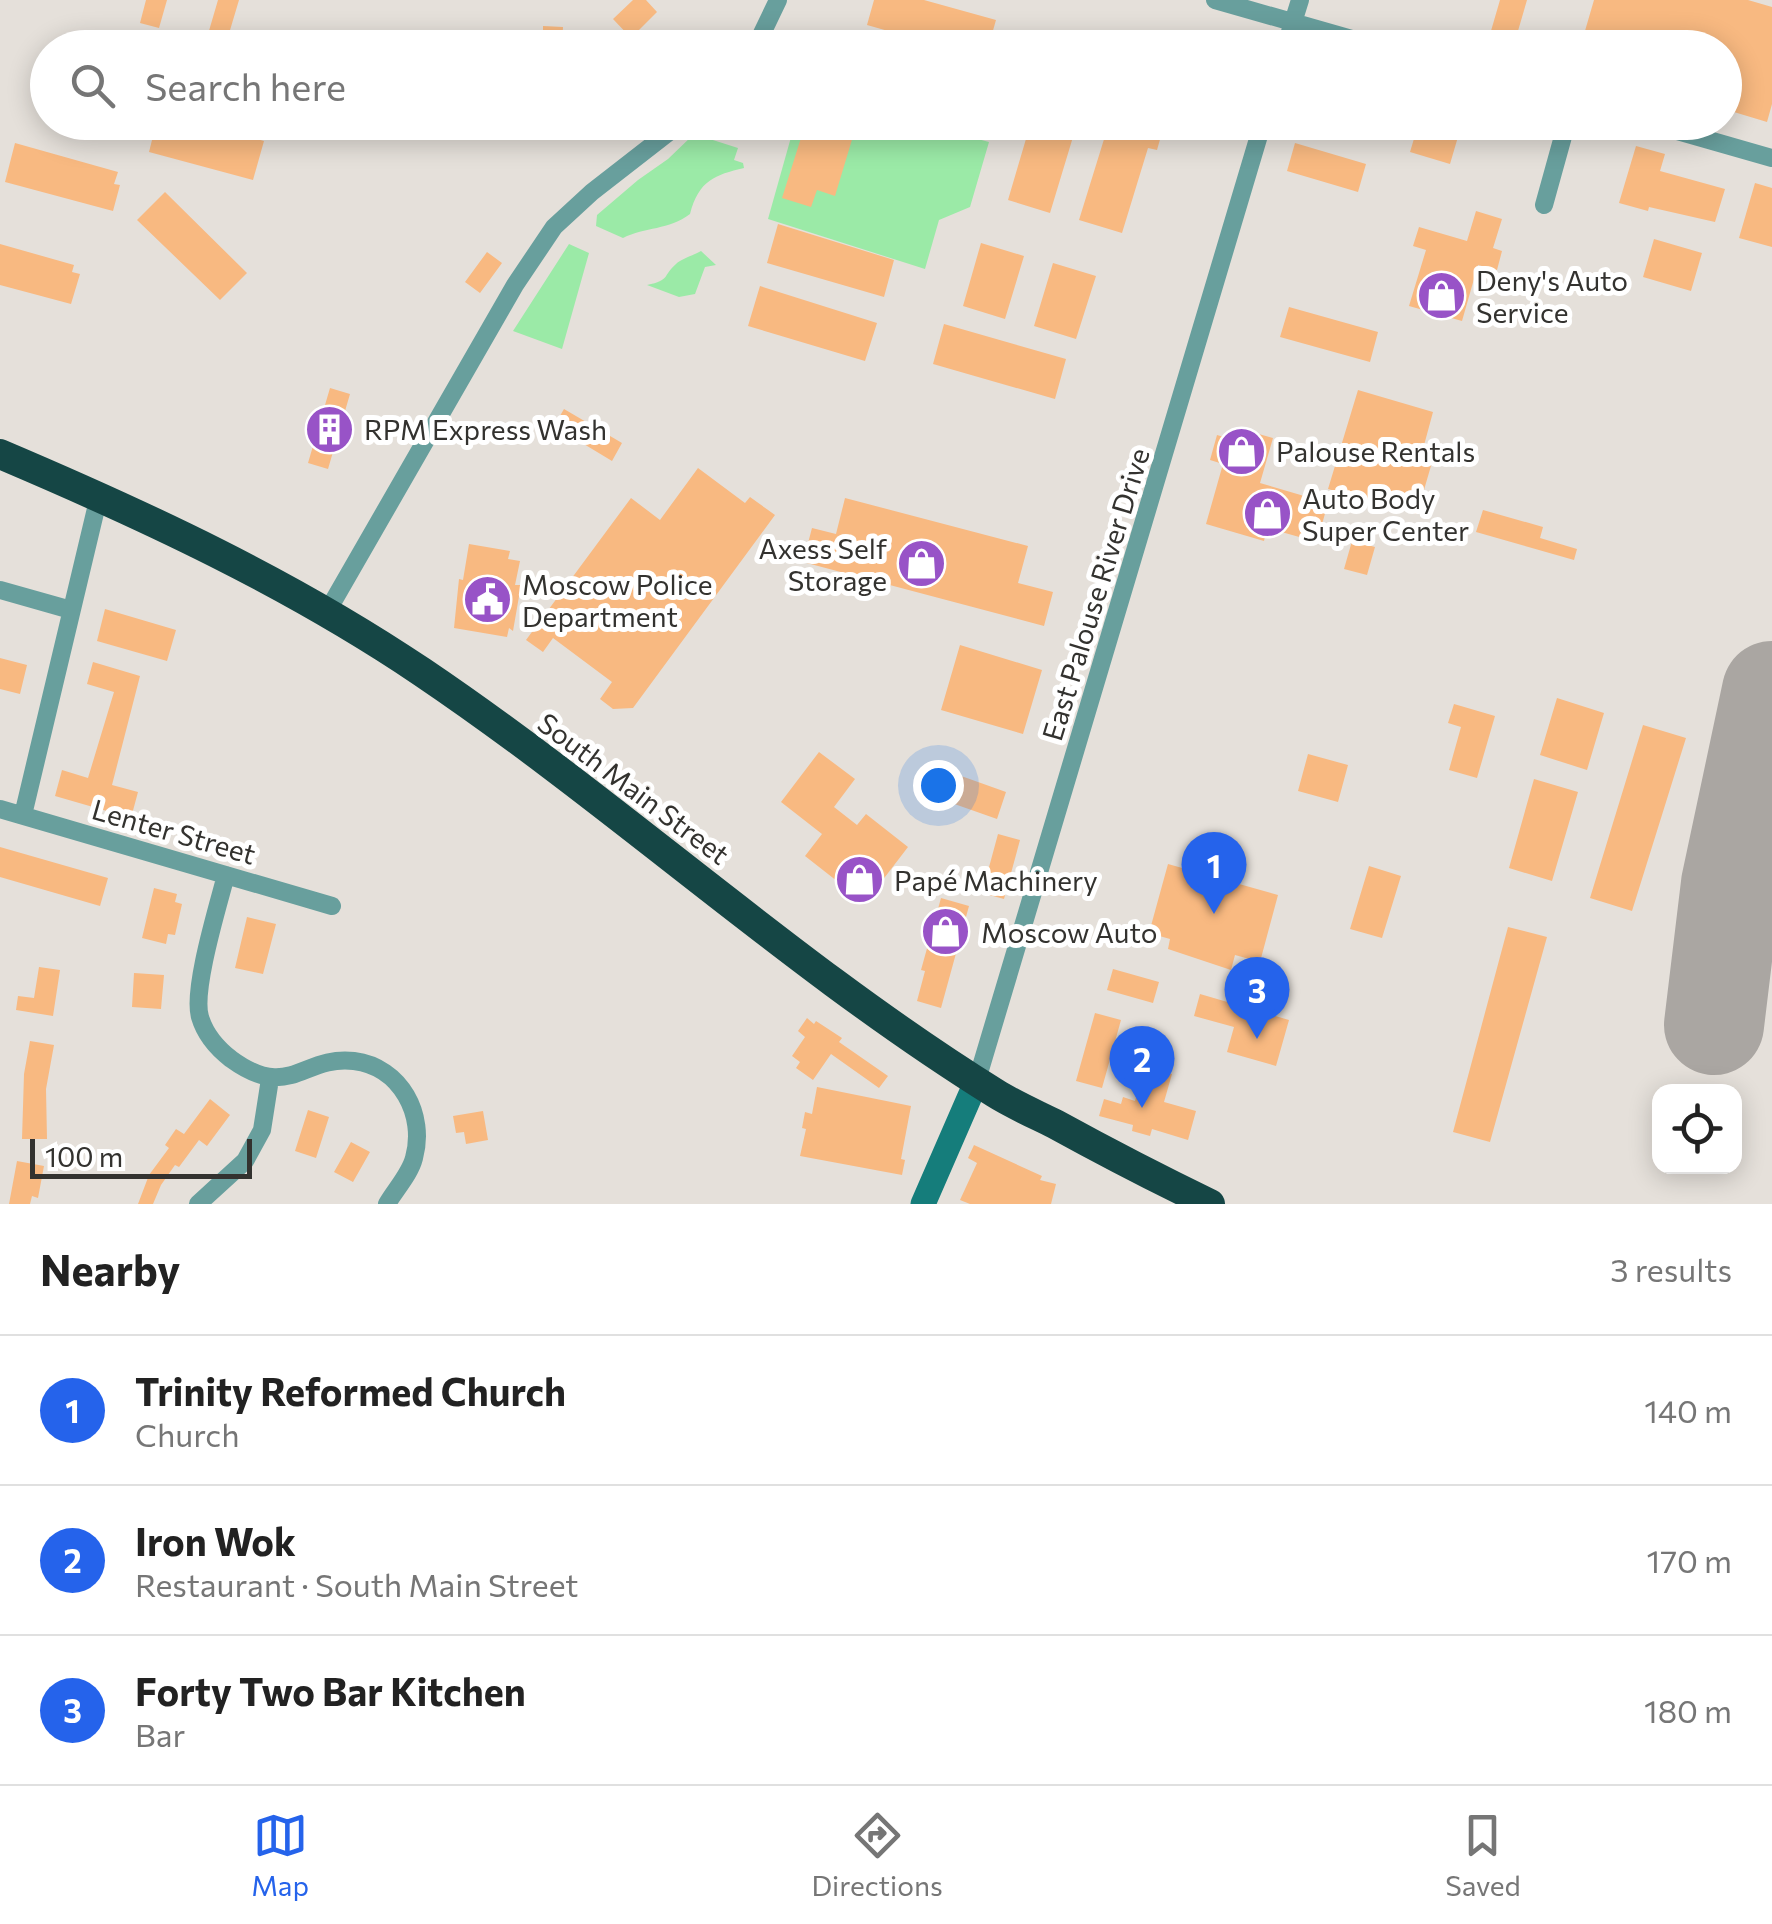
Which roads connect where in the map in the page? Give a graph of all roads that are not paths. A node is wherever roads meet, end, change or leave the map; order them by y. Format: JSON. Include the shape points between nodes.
{"nodes":[{"id":1,"x":778,"y":0,"type":"edge"},
{"id":2,"x":1215,"y":0,"type":"edge"},
{"id":3,"x":1300,"y":0,"type":"edge"},
{"id":4,"x":1292,"y":22,"type":"junction"},
{"id":5,"x":763,"y":30,"type":"edge"},
{"id":6,"x":1290,"y":30,"type":"edge"},
{"id":7,"x":1320,"y":30,"type":"edge"},
{"id":8,"x":659,"y":140,"type":"edge"},
{"id":9,"x":1258,"y":140,"type":"edge"},
{"id":10,"x":1562,"y":140,"type":"edge"},
{"id":11,"x":1709,"y":140,"type":"edge"},
{"id":12,"x":1772,"y":158,"type":"edge"},
{"id":13,"x":1544,"y":206,"type":"dead end"},
{"id":14,"x":0,"y":454,"type":"edge"},
{"id":15,"x":96,"y":509,"type":"junction"},
{"id":16,"x":0,"y":590,"type":"edge"},
{"id":17,"x":71,"y":610,"type":"junction"},
{"id":18,"x":326,"y":612,"type":"junction"},
{"id":19,"x":0,"y":808,"type":"edge"},
{"id":20,"x":23,"y":815,"type":"junction"},
{"id":21,"x":226,"y":874,"type":"junction"},
{"id":22,"x":332,"y":906,"type":"dead end"},
{"id":23,"x":270,"y":1079,"type":"junction"},
{"id":24,"x":977,"y":1080,"type":"junction"},
{"id":25,"x":198,"y":1204,"type":"edge"},
{"id":26,"x":387,"y":1204,"type":"edge"},
{"id":27,"x":923,"y":1204,"type":"edge"},
{"id":28,"x":1210,"y":1204,"type":"edge"}],
"edges":[{"from":1,"to":5,"type":"street"},
{"from":2,"to":4,"type":"street"},
{"from":3,"to":4,"type":"street"},
{"from":4,"to":6,"type":"street"},
{"from":4,"to":7,"type":"street"},
{"from":8,"to":18,"type":"street","via":[[554,227]]},
{"from":9,"to":24,"type":"street","name":"East Palouse River Drive"},
{"from":10,"to":13,"type":"street"},
{"from":11,"to":12,"type":"street"},
{"from":14,"to":15,"type":"highway","name":"South Main Street"},
{"from":15,"to":17,"type":"street"},
{"from":15,"to":18,"type":"highway","name":"South Main Street","via":[[274,582]]},
{"from":16,"to":17,"type":"street"},
{"from":17,"to":20,"type":"street"},
{"from":18,"to":24,"type":"highway","name":"South Main Street","via":[[539,755],[839,985]]},
{"from":19,"to":20,"type":"street","name":"Lenter Street"},
{"from":20,"to":21,"type":"street","name":"Lenter Street"},
{"from":21,"to":22,"type":"street","name":"Lenter Street"},
{"from":21,"to":23,"type":"street","via":[[199,1015],[217,1048]]},
{"from":23,"to":25,"type":"street","via":[[262,1130],[245,1161]]},
{"from":23,"to":26,"type":"street","via":[[352,1061],[399,1082],[418,1129],[414,1161]]},
{"from":24,"to":27,"type":"street"},
{"from":24,"to":28,"type":"highway","name":"South Main Street"}]}
